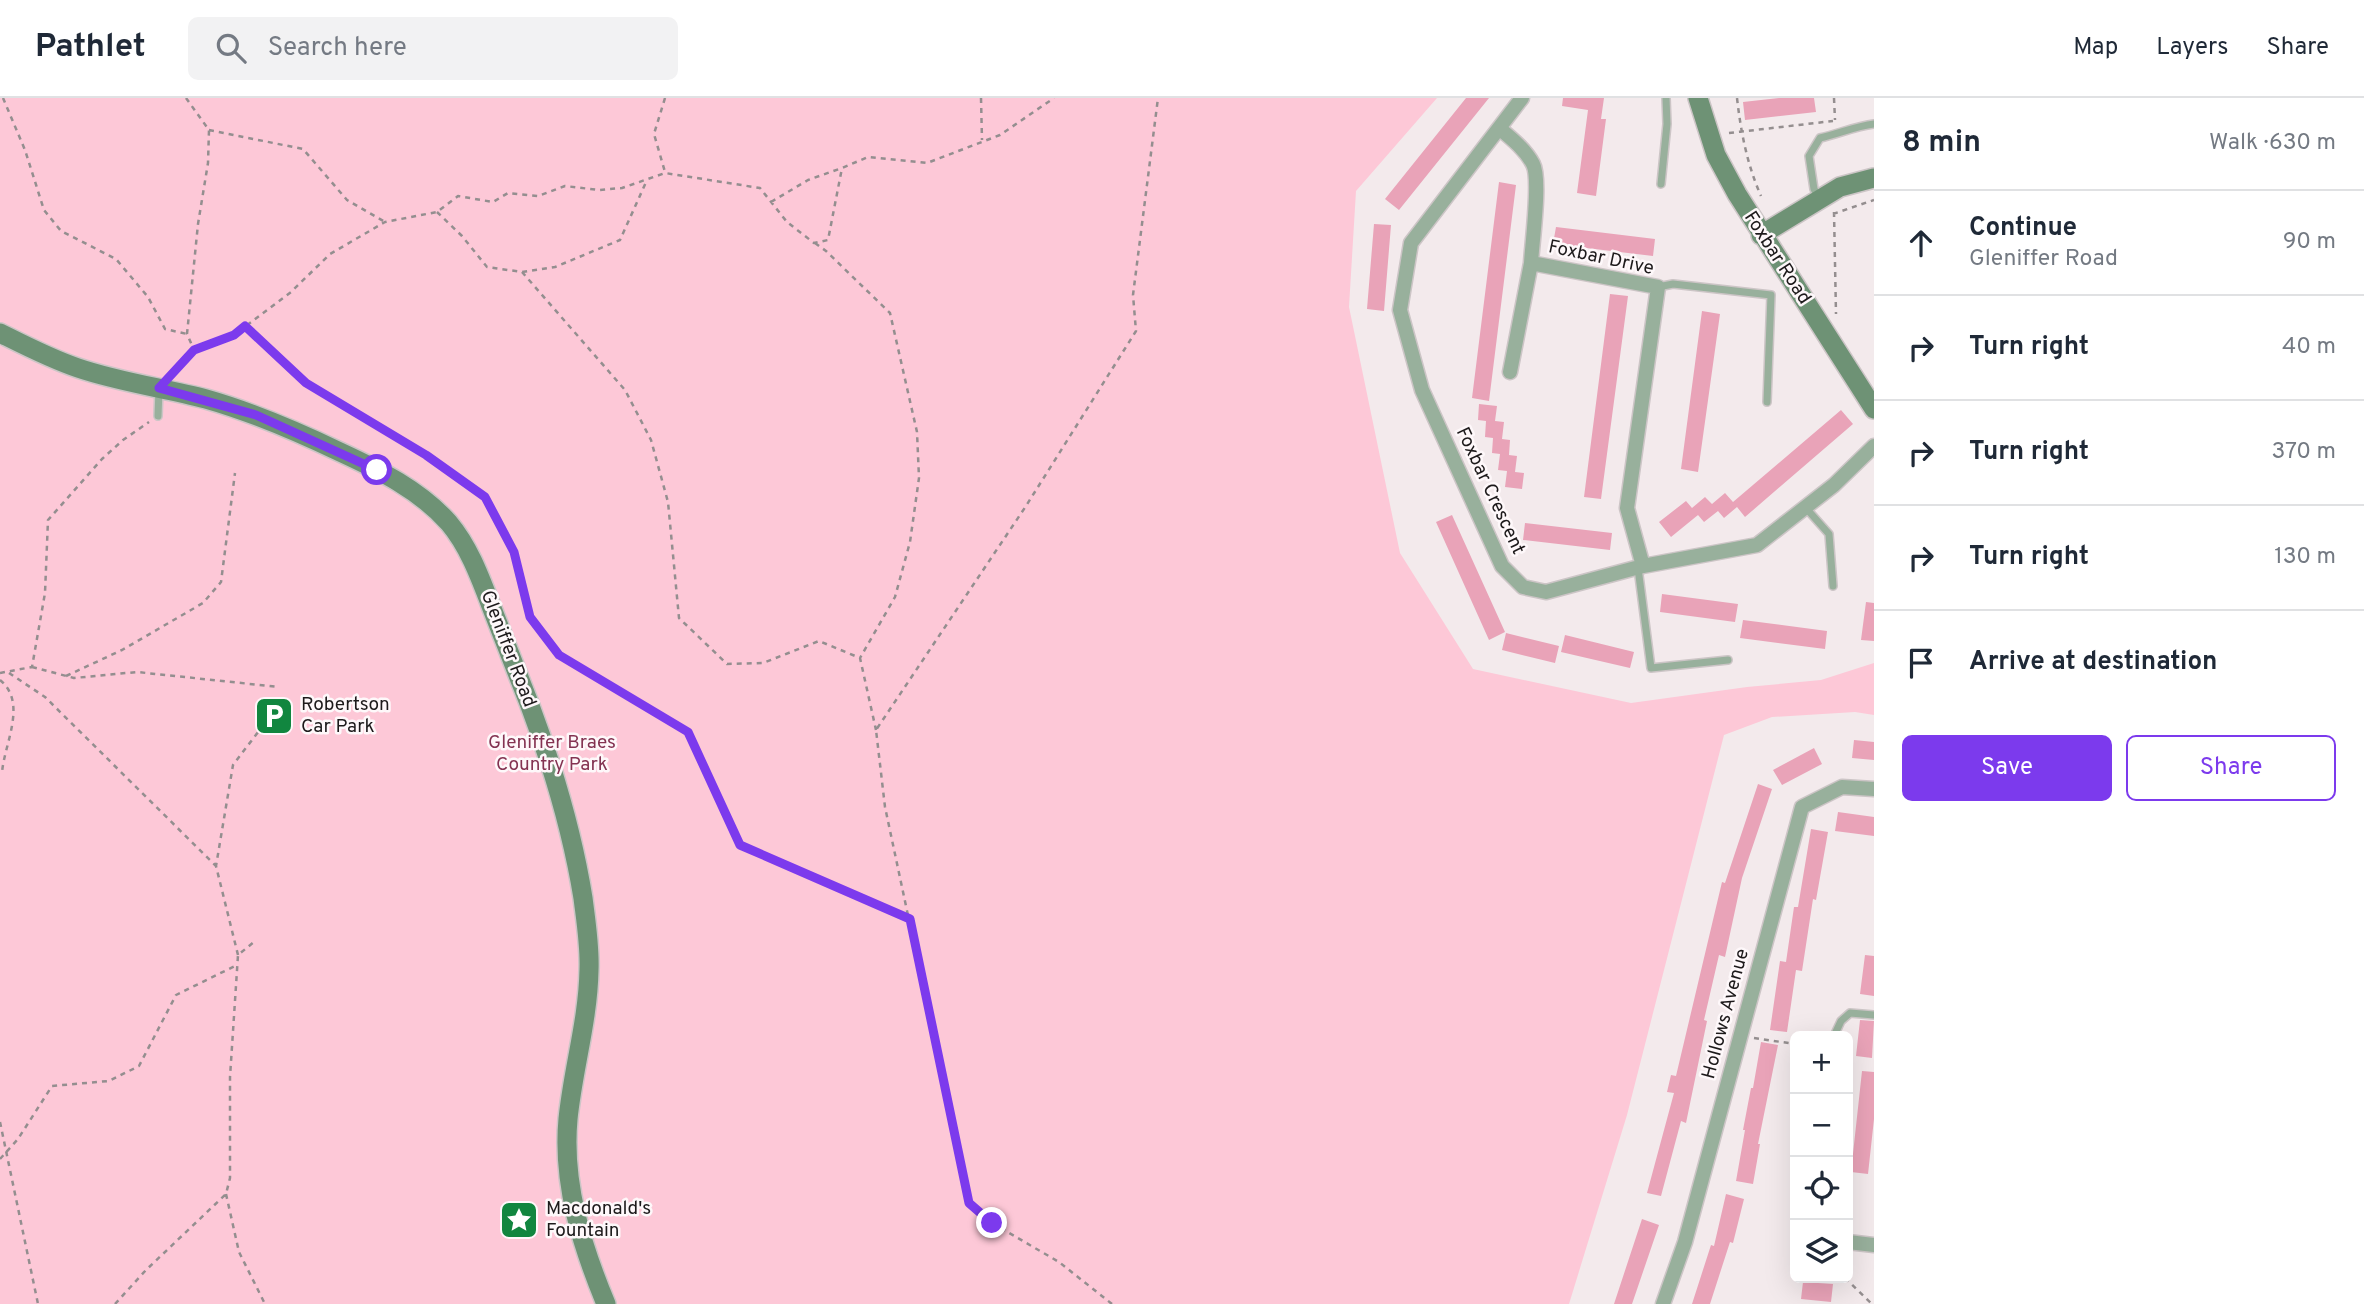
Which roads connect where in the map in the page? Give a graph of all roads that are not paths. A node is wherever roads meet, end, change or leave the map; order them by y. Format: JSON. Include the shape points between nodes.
{"nodes":[{"id":1,"x":1522,"y":98,"type":"edge"},
{"id":2,"x":1666,"y":98,"type":"edge"},
{"id":3,"x":1699,"y":98,"type":"edge"},
{"id":4,"x":1874,"y":124,"type":"edge"},
{"id":5,"x":1499,"y":128,"type":"junction"},
{"id":6,"x":1874,"y":178,"type":"edge"},
{"id":7,"x":1661,"y":184,"type":"dead end"},
{"id":8,"x":1819,"y":199,"type":"junction"},
{"id":9,"x":1768,"y":231,"type":"junction"},
{"id":10,"x":1531,"y":263,"type":"junction"},
{"id":11,"x":1658,"y":287,"type":"junction"},
{"id":12,"x":0,"y":334,"type":"edge"},
{"id":13,"x":1510,"y":372,"type":"dead end"},
{"id":14,"x":159,"y":388,"type":"junction"},
{"id":15,"x":1767,"y":402,"type":"dead end"},
{"id":16,"x":1874,"y":409,"type":"edge"},
{"id":17,"x":158,"y":415,"type":"road end"},
{"id":18,"x":1874,"y":446,"type":"edge"},
{"id":19,"x":1805,"y":507,"type":"junction"},
{"id":20,"x":1640,"y":567,"type":"junction"},
{"id":21,"x":1833,"y":586,"type":"dead end"},
{"id":22,"x":1728,"y":660,"type":"dead end"},
{"id":23,"x":1874,"y":789,"type":"edge"},
{"id":24,"x":1874,"y":1015,"type":"edge"},
{"id":25,"x":1836,"y":1031,"type":"edge"},
{"id":26,"x":1853,"y":1243,"type":"edge"},
{"id":27,"x":1874,"y":1245,"type":"edge"},
{"id":28,"x":606,"y":1304,"type":"edge"},
{"id":29,"x":1662,"y":1304,"type":"edge"}],
"edges":[{"from":1,"to":5,"type":"street","name":"Foxbar Crescent"},
{"from":2,"to":7,"type":"lane"},
{"from":3,"to":9,"type":"main road","name":"Foxbar Road","via":[[1716,155]]},
{"from":4,"to":8,"type":"lane","via":[[1820,138],[1809,156]]},
{"from":5,"to":10,"type":"street","name":"Foxbar Drive","via":[[1534,165]]},
{"from":5,"to":20,"type":"street","name":"Foxbar Crescent","via":[[1411,243],[1400,310],[1422,390],[1502,566],[1523,587],[1546,592]]},
{"from":6,"to":8,"type":"main road","via":[[1840,187]]},
{"from":8,"to":9,"type":"main road"},
{"from":9,"to":16,"type":"main road","name":"Foxbar Road"},
{"from":10,"to":11,"type":"street","name":"Foxbar Drive"},
{"from":10,"to":13,"type":"street"},
{"from":11,"to":15,"type":"lane","via":[[1673,284],[1771,295]]},
{"from":11,"to":20,"type":"street","name":"Foxbar Drive","via":[[1627,508]]},
{"from":12,"to":14,"type":"main road","name":"Gleniffer Road","via":[[79,369]]},
{"from":14,"to":17,"type":"lane"},
{"from":14,"to":28,"type":"main road","name":"Gleniffer Road","via":[[256,415],[377,470],[431,505],[470,553],[559,786],[576,852],[590,968],[568,1121],[568,1162],[573,1207],[586,1256]]},
{"from":18,"to":19,"type":"street","name":"Foxbar Crescent"},
{"from":19,"to":20,"type":"street","name":"Foxbar Crescent","via":[[1757,545]]},
{"from":19,"to":21,"type":"lane","via":[[1829,534]]},
{"from":20,"to":22,"type":"lane","via":[[1651,668]]},
{"from":23,"to":29,"type":"street","name":"Hollows Avenue","via":[[1842,787],[1802,807],[1685,1242]]},
{"from":24,"to":25,"type":"lane","via":[[1850,1013]]},
{"from":26,"to":27,"type":"street"}]}
